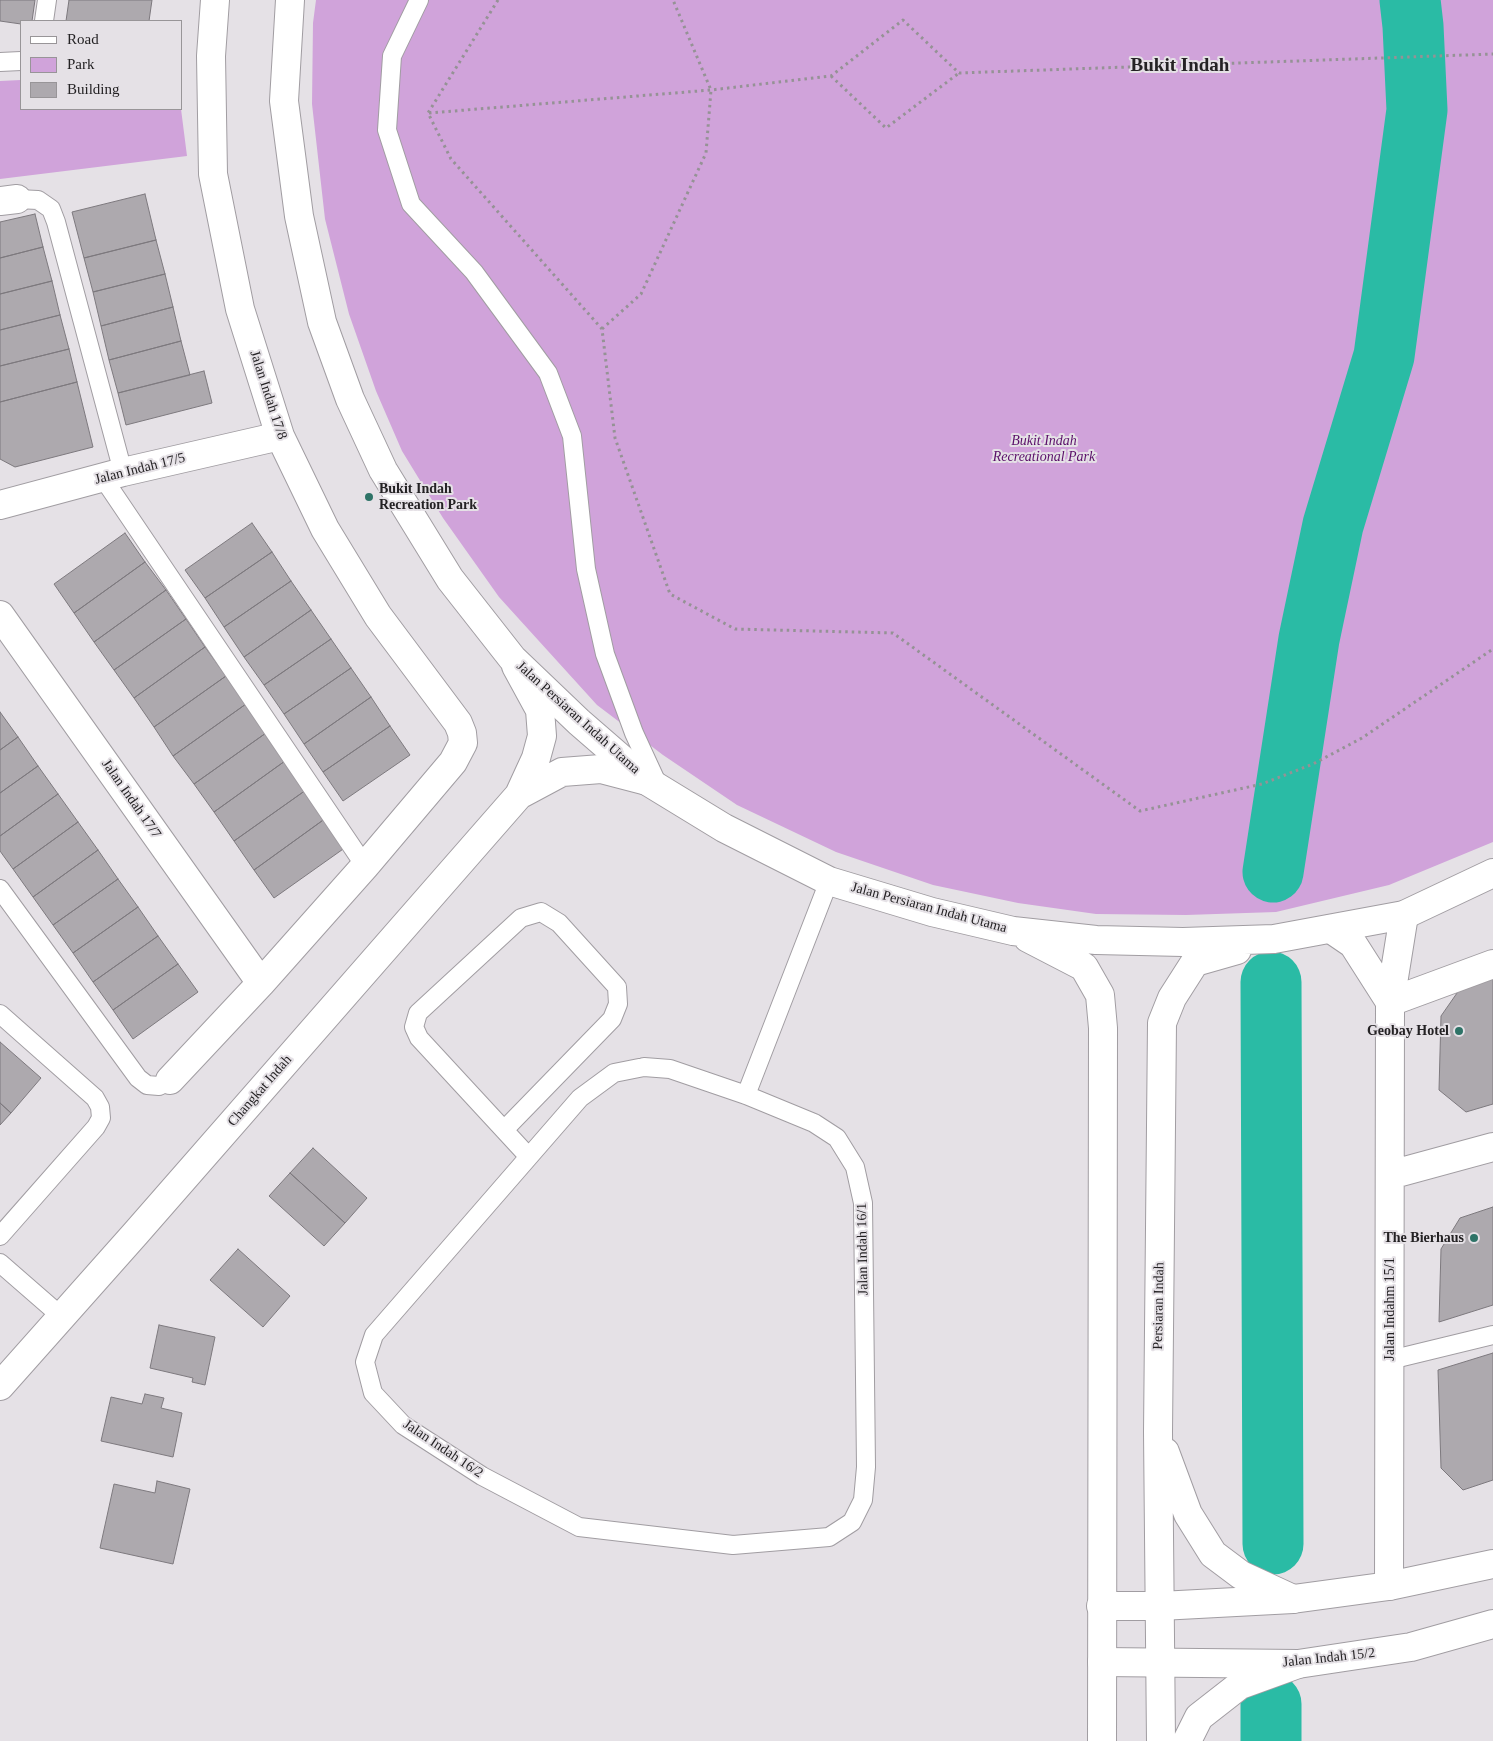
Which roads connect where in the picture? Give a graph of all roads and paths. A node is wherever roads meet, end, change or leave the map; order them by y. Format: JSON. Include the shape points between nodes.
{"nodes":[{"id":1,"x":47,"y":0,"type":"edge"},
{"id":2,"x":216,"y":0,"type":"edge"},
{"id":3,"x":290,"y":0,"type":"edge"},
{"id":4,"x":418,"y":0,"type":"edge"},
{"id":5,"x":498,"y":0,"type":"edge"},
{"id":6,"x":673,"y":0,"type":"edge"},
{"id":7,"x":44,"y":20,"type":"edge"},
{"id":8,"x":1493,"y":54,"type":"edge"},
{"id":9,"x":20,"y":61,"type":"edge"},
{"id":10,"x":0,"y":62,"type":"edge"},
{"id":11,"x":960,"y":73,"type":"junction"},
{"id":12,"x":830,"y":76,"type":"junction"},
{"id":13,"x":711,"y":90,"type":"junction"},
{"id":14,"x":428,"y":114,"type":"junction"},
{"id":15,"x":8,"y":200,"type":"edge"},
{"id":16,"x":602,"y":329,"type":"junction"},
{"id":17,"x":280,"y":436,"type":"junction"},
{"id":18,"x":113,"y":475,"type":"junction"},
{"id":19,"x":0,"y":506,"type":"edge"},
{"id":20,"x":0,"y":615,"type":"edge"},
{"id":21,"x":1493,"y":649,"type":"edge"},
{"id":22,"x":512,"y":658,"type":"junction"},
{"id":23,"x":653,"y":785,"type":"junction"},
{"id":24,"x":519,"y":795,"type":"junction"},
{"id":25,"x":365,"y":866,"type":"junction"},
{"id":26,"x":1493,"y":873,"type":"edge"},
{"id":27,"x":829,"y":881,"type":"junction"},
{"id":28,"x":1,"y":891,"type":"edge"},
{"id":29,"x":1404,"y":915,"type":"junction"},
{"id":30,"x":1331,"y":929,"type":"junction"},
{"id":31,"x":1013,"y":931,"type":"junction"},
{"id":32,"x":1274,"y":939,"type":"junction"},
{"id":33,"x":1493,"y":964,"type":"edge"},
{"id":34,"x":261,"y":983,"type":"junction"},
{"id":35,"x":1390,"y":1002,"type":"junction"},
{"id":36,"x":0,"y":1014,"type":"edge"},
{"id":37,"x":170,"y":1080,"type":"joint"},
{"id":38,"x":746,"y":1095,"type":"junction"},
{"id":39,"x":504,"y":1130,"type":"junction"},
{"id":40,"x":1493,"y":1147,"type":"edge"},
{"id":41,"x":528,"y":1156,"type":"junction"},
{"id":42,"x":1390,"y":1175,"type":"junction"},
{"id":43,"x":0,"y":1236,"type":"edge"},
{"id":44,"x":0,"y":1263,"type":"edge"},
{"id":45,"x":62,"y":1317,"type":"junction"},
{"id":46,"x":1493,"y":1335,"type":"edge"},
{"id":47,"x":1390,"y":1360,"type":"junction"},
{"id":48,"x":0,"y":1386,"type":"edge"},
{"id":49,"x":1158,"y":1432,"type":"junction"},
{"id":50,"x":866,"y":1467,"type":"joint"},
{"id":51,"x":1493,"y":1564,"type":"edge"},
{"id":52,"x":1389,"y":1586,"type":"junction"},
{"id":53,"x":1293,"y":1599,"type":"junction"},
{"id":54,"x":1102,"y":1606,"type":"junction"},
{"id":55,"x":1160,"y":1606,"type":"junction"},
{"id":56,"x":1493,"y":1624,"type":"edge"},
{"id":57,"x":1160,"y":1661,"type":"junction"},
{"id":58,"x":1102,"y":1662,"type":"junction"},
{"id":59,"x":1298,"y":1664,"type":"junction"},
{"id":60,"x":1102,"y":1741,"type":"edge"},
{"id":61,"x":1161,"y":1741,"type":"edge"},
{"id":62,"x":1188,"y":1741,"type":"edge"}],
"edges":[{"from":1,"to":7,"type":"lane"},
{"from":2,"to":17,"type":"street","name":"Jalan Indah 17/8","via":[[211,56],[213,174],[240,309]]},
{"from":3,"to":22,"type":"street","name":"Jalan Persiaran Indah Utama","via":[[284,101],[299,216],[322,322],[350,399],[383,470],[450,579]]},
{"from":4,"to":23,"type":"lane","via":[[392,56],[387,130],[411,204],[474,272],[548,373],[572,436],[586,569],[605,654]]},
{"from":5,"to":14,"type":"path"},
{"from":6,"to":13,"type":"path"},
{"from":8,"to":11,"type":"path"},
{"from":9,"to":10,"type":"lane"},
{"from":11,"to":12,"type":"path","via":[[886,128]]},
{"from":11,"to":12,"type":"path","via":[[903,20]]},
{"from":12,"to":13,"type":"path"},
{"from":13,"to":14,"type":"path"},
{"from":13,"to":16,"type":"path","via":[[706,153],[702,162],[641,294]]},
{"from":14,"to":16,"type":"path","via":[[451,159]]},
{"from":15,"to":18,"type":"lane","via":[[38,200],[51,209],[56,222]]},
{"from":16,"to":21,"type":"path","via":[[615,438],[670,594],[735,629],[892,633],[1140,811],[1262,784],[1313,764],[1362,738]]},
{"from":17,"to":18,"type":"street","name":"Jalan Indah 17/5"},
{"from":17,"to":25,"type":"street","name":"Jalan Indah 17/8","via":[[325,529],[378,616],[458,723],[462,733],[463,743],[453,762]]},
{"from":18,"to":19,"type":"street","name":"Jalan Indah 17/5"},
{"from":18,"to":25,"type":"lane"},
{"from":20,"to":34,"type":"street","name":"Jalan Indah 17/7"},
{"from":22,"to":23,"type":"street","name":"Jalan Persiaran Indah Utama","via":[[579,722]]},
{"from":22,"to":24,"type":"street","name":"Changkat Indah","via":[[540,710],[542,736]]},
{"from":23,"to":24,"type":"street","name":"Changkat Indah","via":[[601,769],[562,772]]},
{"from":23,"to":27,"type":"street","name":"Jalan Persiaran Indah Utama","via":[[724,828]]},
{"from":24,"to":45,"type":"street","name":"Changkat Indah"},
{"from":25,"to":34,"type":"street"},
{"from":26,"to":29,"type":"street","name":"Jalan Persiaran Indah Utama"},
{"from":27,"to":31,"type":"street","name":"Jalan Persiaran Indah Utama","via":[[932,912]]},
{"from":27,"to":38,"type":"lane"},
{"from":28,"to":37,"type":"lane","via":[[138,1078],[148,1086],[159,1086]]},
{"from":29,"to":30,"type":"street","name":"Jalan Persiaran Indah Utama"},
{"from":29,"to":35,"type":"street","name":"Jalan Indahm 15/1"},
{"from":30,"to":32,"type":"street","name":"Jalan Persiaran Indah Utama"},
{"from":30,"to":35,"type":"street","via":[[1353,944]]},
{"from":31,"to":32,"type":"street","name":"Jalan Persiaran Indah Utama","via":[[1096,940]]},
{"from":31,"to":54,"type":"street","via":[[1084,967],[1100,995],[1103,1028]]},
{"from":32,"to":49,"type":"street","name":"Persiaran Indah","via":[[1195,962],[1172,998],[1162,1023]]},
{"from":33,"to":35,"type":"street"},
{"from":34,"to":37,"type":"street"},
{"from":35,"to":42,"type":"street","name":"Jalan Indahm 15/1"},
{"from":36,"to":43,"type":"lane","via":[[94,1098],[100,1107],[101,1118]]},
{"from":38,"to":41,"type":"lane","name":"Jalan Indah 16/2","via":[[670,1069],[644,1067],[614,1073],[580,1098]]},
{"from":38,"to":50,"type":"lane","name":"Jalan Indah 16/1","via":[[822,1128],[837,1138],[855,1167],[863,1203]]},
{"from":39,"to":39,"type":"lane","via":[[419,1038],[414,1028],[418,1013],[521,918],[541,912],[559,923],[617,987],[618,1004],[612,1019]]},
{"from":39,"to":41,"type":"lane"},
{"from":40,"to":42,"type":"street"},
{"from":41,"to":50,"type":"lane","name":"Jalan Indah 16/2","via":[[374,1336],[366,1362],[373,1393],[403,1425],[482,1476],[579,1527],[733,1545],[829,1537],[852,1522],[863,1500]]},
{"from":42,"to":47,"type":"street","name":"Jalan Indahm 15/1"},
{"from":44,"to":45,"type":"lane"},
{"from":45,"to":48,"type":"street","name":"Changkat Indah"},
{"from":46,"to":47,"type":"lane"},
{"from":47,"to":52,"type":"street","name":"Jalan Indahm 15/1"},
{"from":49,"to":53,"type":"street","via":[[1188,1514],[1213,1554],[1241,1575]]},
{"from":49,"to":55,"type":"street","name":"Persiaran Indah"},
{"from":51,"to":52,"type":"street"},
{"from":52,"to":53,"type":"street"},
{"from":53,"to":55,"type":"street"},
{"from":54,"to":55,"type":"street"},
{"from":54,"to":58,"type":"street"},
{"from":55,"to":57,"type":"street","name":"Persiaran Indah"},
{"from":56,"to":59,"type":"street","name":"Jalan Indah 15/2","via":[[1411,1648]]},
{"from":57,"to":58,"type":"street","name":"Jalan Indah 15/2"},
{"from":57,"to":59,"type":"street","name":"Jalan Indah 15/2"},
{"from":57,"to":61,"type":"street","name":"Persiaran Indah"},
{"from":58,"to":60,"type":"street"},
{"from":59,"to":62,"type":"street","via":[[1240,1685],[1199,1717]]}]}
